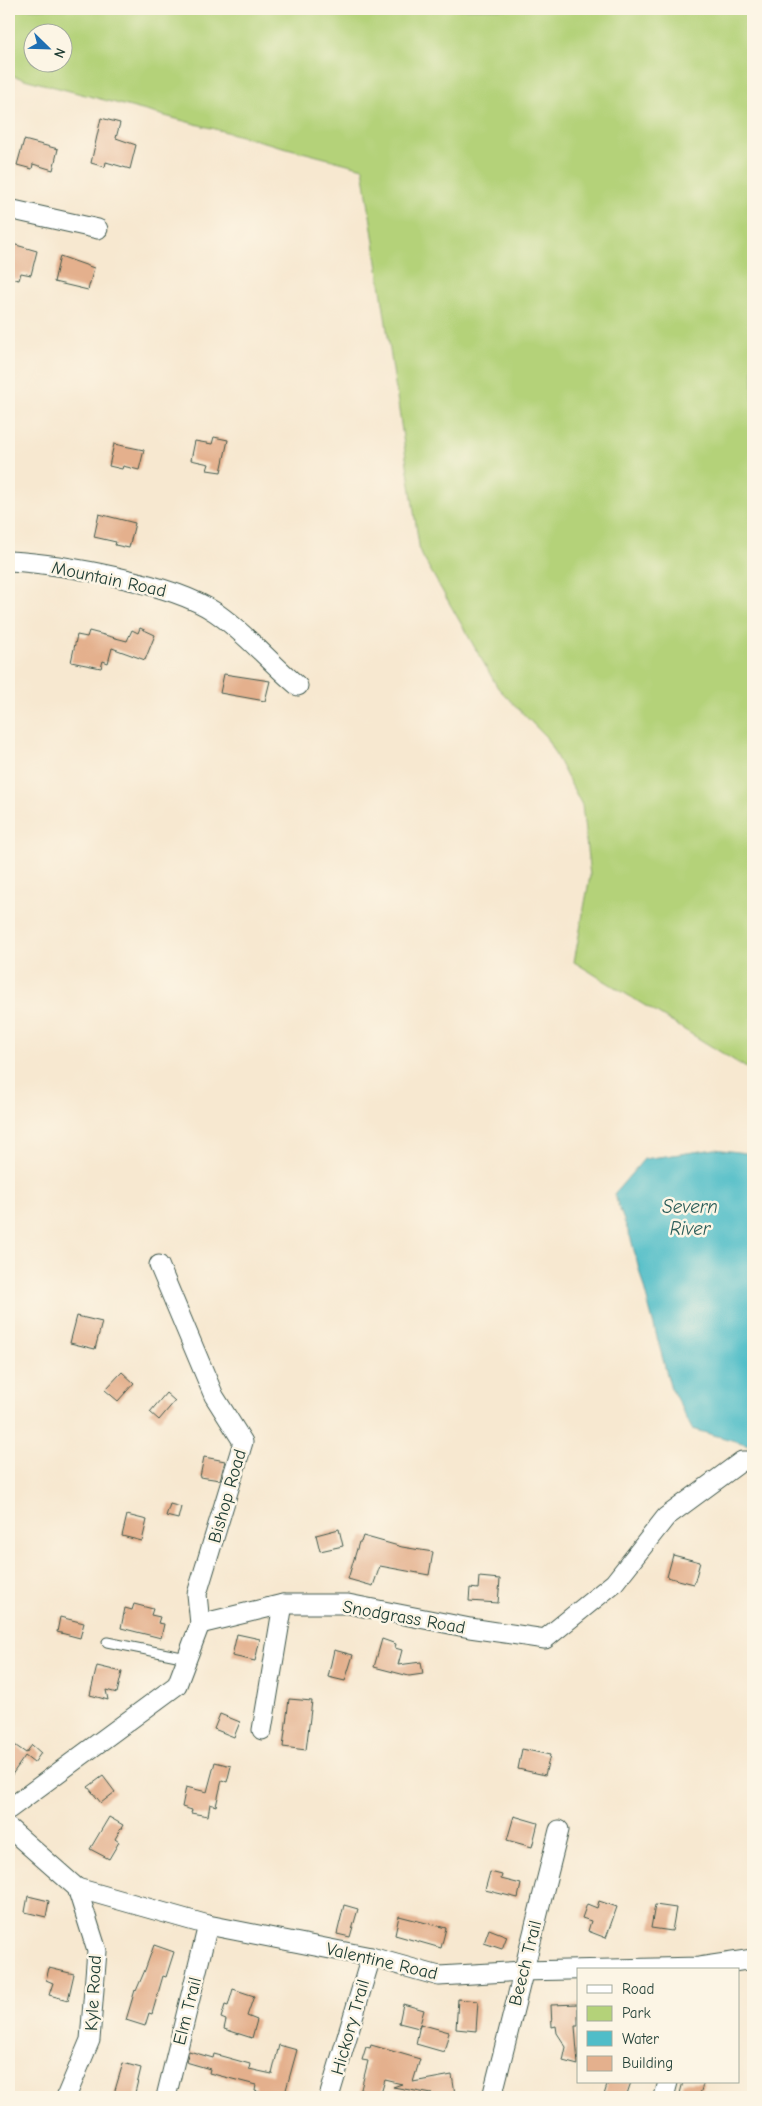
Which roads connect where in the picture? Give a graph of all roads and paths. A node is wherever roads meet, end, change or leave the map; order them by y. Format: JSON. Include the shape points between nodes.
{"nodes":[{"id":1,"x":9,"y":209,"type":"edge"},
{"id":2,"x":98,"y":229,"type":"dead end"},
{"id":3,"x":9,"y":561,"type":"edge"},
{"id":4,"x":298,"y":686,"type":"dead end"},
{"id":5,"x":159,"y":1265,"type":"dead end"},
{"id":6,"x":753,"y":1461,"type":"edge"},
{"id":7,"x":282,"y":1604,"type":"junction"},
{"id":8,"x":200,"y":1624,"type":"junction"},
{"id":9,"x":107,"y":1642,"type":"dead end"},
{"id":10,"x":187,"y":1658,"type":"junction"},
{"id":11,"x":262,"y":1730,"type":"dead end"},
{"id":12,"x":9,"y":1809,"type":"edge"},
{"id":13,"x":9,"y":1828,"type":"edge"},
{"id":14,"x":559,"y":1830,"type":"dead end"},
{"id":15,"x":78,"y":1888,"type":"junction"},
{"id":16,"x":208,"y":1925,"type":"junction"},
{"id":17,"x":370,"y":1957,"type":"junction"},
{"id":18,"x":753,"y":1959,"type":"edge"},
{"id":19,"x":699,"y":1968,"type":"edge"},
{"id":20,"x":577,"y":1970,"type":"edge"},
{"id":21,"x":523,"y":1971,"type":"junction"},
{"id":22,"x":667,"y":2084,"type":"edge"},
{"id":23,"x":66,"y":2097,"type":"edge"},
{"id":24,"x":166,"y":2097,"type":"edge"},
{"id":25,"x":329,"y":2097,"type":"edge"},
{"id":26,"x":492,"y":2097,"type":"edge"},
{"id":27,"x":664,"y":2097,"type":"edge"}],
"edges":[{"from":1,"to":2,"type":"street"},
{"from":3,"to":4,"type":"street","name":"Mountain Road","via":[[66,568],[163,588],[216,612],[249,638]]},
{"from":5,"to":8,"type":"street","name":"Bishop Road","via":[[214,1396],[243,1442],[197,1594]]},
{"from":6,"to":7,"type":"street","name":"Snodgrass Road","via":[[742,1461],[666,1517],[614,1583],[545,1639],[348,1604]]},
{"from":7,"to":8,"type":"street","name":"Snodgrass Road"},
{"from":7,"to":11,"type":"street"},
{"from":8,"to":10,"type":"street"},
{"from":9,"to":10,"type":"lane"},
{"from":10,"to":12,"type":"street","via":[[178,1685]]},
{"from":13,"to":15,"type":"street"},
{"from":14,"to":21,"type":"street","name":"Beech Trail"},
{"from":15,"to":16,"type":"street","name":"Valentine Road"},
{"from":15,"to":23,"type":"street","name":"Kyle Road","via":[[97,1951],[90,2040]]},
{"from":16,"to":17,"type":"street","name":"Valentine Road"},
{"from":16,"to":24,"type":"street","name":"Elm Trail"},
{"from":17,"to":21,"type":"street","name":"Valentine Road","via":[[439,1976]]},
{"from":17,"to":25,"type":"street","name":"Hickory Trail"},
{"from":18,"to":19,"type":"street","name":"Valentine Road"},
{"from":20,"to":21,"type":"street","name":"Valentine Road"},
{"from":21,"to":26,"type":"street","name":"Beech Trail"},
{"from":22,"to":27,"type":"street"}]}
